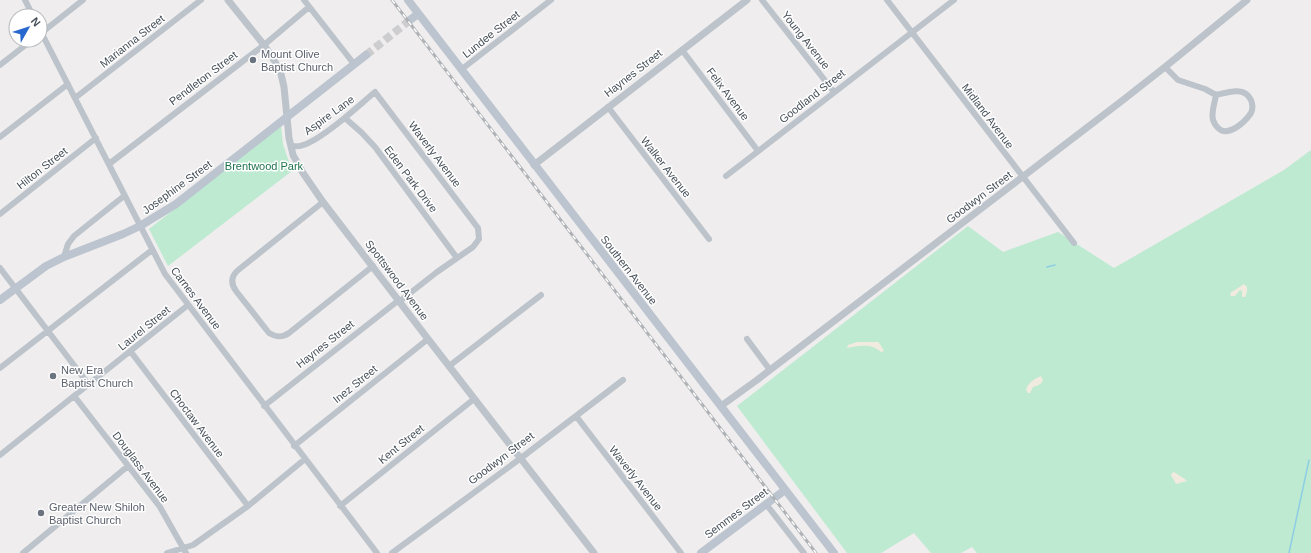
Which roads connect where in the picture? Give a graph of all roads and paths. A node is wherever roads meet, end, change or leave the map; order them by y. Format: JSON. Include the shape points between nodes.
{"nodes":[{"id":1,"x":83,"y":0,"type":"edge"},
{"id":2,"x":202,"y":0,"type":"edge"},
{"id":3,"x":228,"y":0,"type":"edge"},
{"id":4,"x":304,"y":0,"type":"edge"},
{"id":5,"x":408,"y":0,"type":"edge"},
{"id":6,"x":551,"y":0,"type":"edge"},
{"id":7,"x":747,"y":0,"type":"edge"},
{"id":8,"x":762,"y":0,"type":"edge"},
{"id":9,"x":886,"y":0,"type":"edge"},
{"id":10,"x":954,"y":0,"type":"edge"},
{"id":11,"x":1247,"y":0,"type":"edge"},
{"id":12,"x":309,"y":7,"type":"junction"},
{"id":13,"x":418,"y":14,"type":"junction"},
{"id":14,"x":410,"y":20,"type":"tunnel mouth"},
{"id":15,"x":48,"y":26,"type":"edge"},
{"id":16,"x":911,"y":32,"type":"junction"},
{"id":17,"x":264,"y":45,"type":"junction"},
{"id":18,"x":48,"y":47,"type":"edge"},
{"id":19,"x":22,"y":48,"type":"edge"},
{"id":20,"x":682,"y":50,"type":"junction"},
{"id":21,"x":366,"y":55,"type":"tunnel mouth"},
{"id":22,"x":354,"y":64,"type":"junction"},
{"id":23,"x":0,"y":65,"type":"edge"},
{"id":24,"x":1165,"y":67,"type":"junction"},
{"id":25,"x":462,"y":69,"type":"junction"},
{"id":26,"x":68,"y":84,"type":"junction"},
{"id":27,"x":375,"y":92,"type":"joint"},
{"id":28,"x":834,"y":92,"type":"junction"},
{"id":29,"x":1216,"y":95,"type":"junction"},
{"id":30,"x":75,"y":98,"type":"junction"},
{"id":31,"x":608,"y":107,"type":"junction"},
{"id":32,"x":287,"y":116,"type":"junction"},
{"id":33,"x":345,"y":118,"type":"junction"},
{"id":34,"x":0,"y":138,"type":"edge"},
{"id":35,"x":96,"y":138,"type":"junction"},
{"id":36,"x":291,"y":147,"type":"junction"},
{"id":37,"x":758,"y":151,"type":"junction"},
{"id":38,"x":108,"y":164,"type":"junction"},
{"id":39,"x":534,"y":165,"type":"junction"},
{"id":40,"x":726,"y":176,"type":"dead end"},
{"id":41,"x":1022,"y":177,"type":"junction"},
{"id":42,"x":124,"y":196,"type":"junction"},
{"id":43,"x":323,"y":202,"type":"junction"},
{"id":44,"x":0,"y":214,"type":"edge"},
{"id":45,"x":140,"y":226,"type":"junction"},
{"id":46,"x":478,"y":228,"type":"joint"},
{"id":47,"x":709,"y":239,"type":"dead end"},
{"id":48,"x":1074,"y":243,"type":"dead end"},
{"id":49,"x":152,"y":250,"type":"junction"},
{"id":50,"x":64,"y":257,"type":"junction"},
{"id":51,"x":457,"y":258,"type":"junction"},
{"id":52,"x":373,"y":266,"type":"junction"},
{"id":53,"x":0,"y":268,"type":"edge"},
{"id":54,"x":16,"y":288,"type":"junction"},
{"id":55,"x":541,"y":295,"type":"dead end"},
{"id":56,"x":0,"y":300,"type":"edge"},
{"id":57,"x":400,"y":301,"type":"junction"},
{"id":58,"x":188,"y":305,"type":"junction"},
{"id":59,"x":48,"y":330,"type":"junction"},
{"id":60,"x":428,"y":339,"type":"junction"},
{"id":61,"x":747,"y":339,"type":"dead end"},
{"id":62,"x":130,"y":352,"type":"junction"},
{"id":63,"x":449,"y":366,"type":"junction"},
{"id":64,"x":0,"y":368,"type":"edge"},
{"id":65,"x":770,"y":370,"type":"junction"},
{"id":66,"x":623,"y":380,"type":"dead end"},
{"id":67,"x":88,"y":385,"type":"junction"},
{"id":68,"x":75,"y":397,"type":"junction"},
{"id":69,"x":474,"y":399,"type":"junction"},
{"id":70,"x":264,"y":406,"type":"junction"},
{"id":71,"x":721,"y":406,"type":"junction"},
{"id":72,"x":576,"y":416,"type":"junction"},
{"id":73,"x":294,"y":446,"type":"junction"},
{"id":74,"x":0,"y":455,"type":"edge"},
{"id":75,"x":521,"y":458,"type":"junction"},
{"id":76,"x":305,"y":459,"type":"junction"},
{"id":77,"x":128,"y":466,"type":"junction"},
{"id":78,"x":785,"y":490,"type":"junction"},
{"id":79,"x":766,"y":504,"type":"junction"},
{"id":80,"x":248,"y":506,"type":"junction"},
{"id":81,"x":340,"y":506,"type":"junction"},
{"id":82,"x":185,"y":551,"type":"edge"},
{"id":83,"x":23,"y":553,"type":"edge"},
{"id":84,"x":167,"y":553,"type":"edge"},
{"id":85,"x":376,"y":553,"type":"edge"},
{"id":86,"x":392,"y":553,"type":"edge"},
{"id":87,"x":594,"y":553,"type":"edge"},
{"id":88,"x":681,"y":553,"type":"edge"},
{"id":89,"x":701,"y":553,"type":"edge"},
{"id":90,"x":804,"y":553,"type":"edge"},
{"id":91,"x":834,"y":553,"type":"edge"}],
"edges":[{"from":1,"to":15,"type":"street"},
{"from":2,"to":30,"type":"street","name":"Marianna Street"},
{"from":3,"to":17,"type":"street","name":"Spottswood Avenue"},
{"from":4,"to":12,"type":"street"},
{"from":5,"to":13,"type":"main road","name":"Southern Avenue"},
{"from":6,"to":25,"type":"street","name":"Lundee Street"},
{"from":7,"to":20,"type":"street","name":"Haynes Street"},
{"from":8,"to":28,"type":"street","name":"Young Avenue"},
{"from":9,"to":16,"type":"street","name":"Midland Avenue"},
{"from":10,"to":16,"type":"street","name":"Goodland Street"},
{"from":11,"to":24,"type":"street","name":"Goodwyn Street"},
{"from":12,"to":17,"type":"street","name":"Pendleton Street"},
{"from":12,"to":22,"type":"street"},
{"from":13,"to":14,"type":"main road"},
{"from":13,"to":25,"type":"main road","name":"Southern Avenue"},
{"from":16,"to":28,"type":"street","name":"Goodland Street"},
{"from":16,"to":41,"type":"street","name":"Midland Avenue"},
{"from":17,"to":32,"type":"street","name":"Spottswood Avenue","via":[[281,74]]},
{"from":17,"to":38,"type":"street","name":"Pendleton Street"},
{"from":18,"to":26,"type":"street","name":"Carnes Avenue"},
{"from":19,"to":23,"type":"street"},
{"from":20,"to":31,"type":"street","name":"Haynes Street"},
{"from":20,"to":37,"type":"street","name":"Felix Avenue"},
{"from":21,"to":22,"type":"main road","name":"Josephine Street"},
{"from":22,"to":32,"type":"main road","name":"Josephine Street"},
{"from":24,"to":29,"type":"street","via":[[1178,80]]},
{"from":24,"to":41,"type":"street","name":"Goodwyn Street"},
{"from":25,"to":39,"type":"main road","name":"Southern Avenue"},
{"from":26,"to":30,"type":"street","name":"Carnes Avenue"},
{"from":26,"to":34,"type":"street"},
{"from":27,"to":33,"type":"street","name":"Aspire Lane"},
{"from":27,"to":46,"type":"street","name":"Waverly Avenue"},
{"from":28,"to":37,"type":"street","name":"Goodland Street"},
{"from":29,"to":29,"type":"street","via":[[1242,92],[1252,101],[1252,113],[1234,129],[1219,129],[1213,118]]},
{"from":30,"to":35,"type":"street","name":"Carnes Avenue"},
{"from":31,"to":39,"type":"street","name":"Haynes Street"},
{"from":31,"to":47,"type":"street","name":"Walker Avenue"},
{"from":32,"to":36,"type":"street","name":"Spottswood Avenue"},
{"from":32,"to":45,"type":"main road","name":"Josephine Street","via":[[176,204]]},
{"from":33,"to":36,"type":"street","name":"Aspire Lane","via":[[315,140]]},
{"from":33,"to":51,"type":"street","name":"Eden Park Drive","via":[[374,146]]},
{"from":35,"to":38,"type":"street","name":"Carnes Avenue"},
{"from":35,"to":44,"type":"street","name":"Hilton Street"},
{"from":36,"to":43,"type":"street","name":"Spottswood Avenue","via":[[303,173]]},
{"from":37,"to":40,"type":"street","name":"Goodland Street"},
{"from":38,"to":42,"type":"street","name":"Carnes Avenue"},
{"from":39,"to":71,"type":"main road","name":"Southern Avenue"},
{"from":41,"to":48,"type":"street","name":"Midland Avenue"},
{"from":41,"to":65,"type":"street","name":"Goodwyn Street"},
{"from":42,"to":45,"type":"street","name":"Carnes Avenue"},
{"from":42,"to":50,"type":"street","via":[[74,236]]},
{"from":43,"to":52,"type":"street","name":"Spottswood Avenue"},
{"from":43,"to":52,"type":"street","via":[[237,270],[232,280],[233,288],[269,333],[278,337],[289,333]]},
{"from":45,"to":49,"type":"street","name":"Carnes Avenue"},
{"from":45,"to":50,"type":"main road","name":"Josephine Street"},
{"from":46,"to":51,"type":"street","name":"Haynes Street","via":[[478,240]]},
{"from":49,"to":58,"type":"street","name":"Carnes Avenue","via":[[165,274]]},
{"from":49,"to":59,"type":"street"},
{"from":50,"to":54,"type":"main road","via":[[46,266]]},
{"from":51,"to":57,"type":"street","name":"Haynes Street"},
{"from":52,"to":57,"type":"street","name":"Spottswood Avenue"},
{"from":53,"to":54,"type":"street"},
{"from":54,"to":56,"type":"main road"},
{"from":54,"to":59,"type":"street"},
{"from":55,"to":63,"type":"street"},
{"from":57,"to":60,"type":"street","name":"Spottswood Avenue"},
{"from":57,"to":70,"type":"street","name":"Haynes Street"},
{"from":58,"to":62,"type":"street","name":"Laurel Street"},
{"from":58,"to":70,"type":"street","name":"Carnes Avenue"},
{"from":59,"to":64,"type":"street"},
{"from":59,"to":67,"type":"street"},
{"from":60,"to":63,"type":"street","name":"Spottswood Avenue"},
{"from":60,"to":73,"type":"street","name":"Inez Street"},
{"from":61,"to":65,"type":"street"},
{"from":62,"to":67,"type":"street","name":"Laurel Street"},
{"from":62,"to":80,"type":"street","name":"Choctaw Avenue"},
{"from":63,"to":69,"type":"street","name":"Spottswood Avenue"},
{"from":65,"to":71,"type":"street","name":"Goodwyn Street"},
{"from":66,"to":72,"type":"street","name":"Goodwyn Street"},
{"from":67,"to":68,"type":"street","name":"Laurel Street"},
{"from":68,"to":74,"type":"street","name":"Laurel Street"},
{"from":68,"to":77,"type":"street","name":"Douglass Avenue"},
{"from":69,"to":75,"type":"street","name":"Spottswood Avenue"},
{"from":69,"to":81,"type":"street","name":"Kent Street"},
{"from":70,"to":73,"type":"street","name":"Carnes Avenue"},
{"from":71,"to":78,"type":"main road","name":"Southern Avenue"},
{"from":72,"to":75,"type":"street","name":"Goodwyn Street"},
{"from":72,"to":88,"type":"street","name":"Waverly Avenue"},
{"from":73,"to":76,"type":"street","name":"Carnes Avenue"},
{"from":75,"to":86,"type":"street","name":"Goodwyn Street"},
{"from":75,"to":87,"type":"street","name":"Spottswood Avenue"},
{"from":76,"to":80,"type":"street"},
{"from":76,"to":81,"type":"street","name":"Carnes Avenue"},
{"from":77,"to":82,"type":"street","name":"Douglass Avenue","via":[[166,516]]},
{"from":77,"to":83,"type":"street"},
{"from":78,"to":79,"type":"main road","name":"Semmes Street"},
{"from":78,"to":91,"type":"main road","name":"Southern Avenue"},
{"from":79,"to":89,"type":"main road","name":"Semmes Street"},
{"from":79,"to":90,"type":"street"},
{"from":80,"to":82,"type":"street"},
{"from":81,"to":85,"type":"street","name":"Carnes Avenue"},
{"from":82,"to":84,"type":"street"}]}
